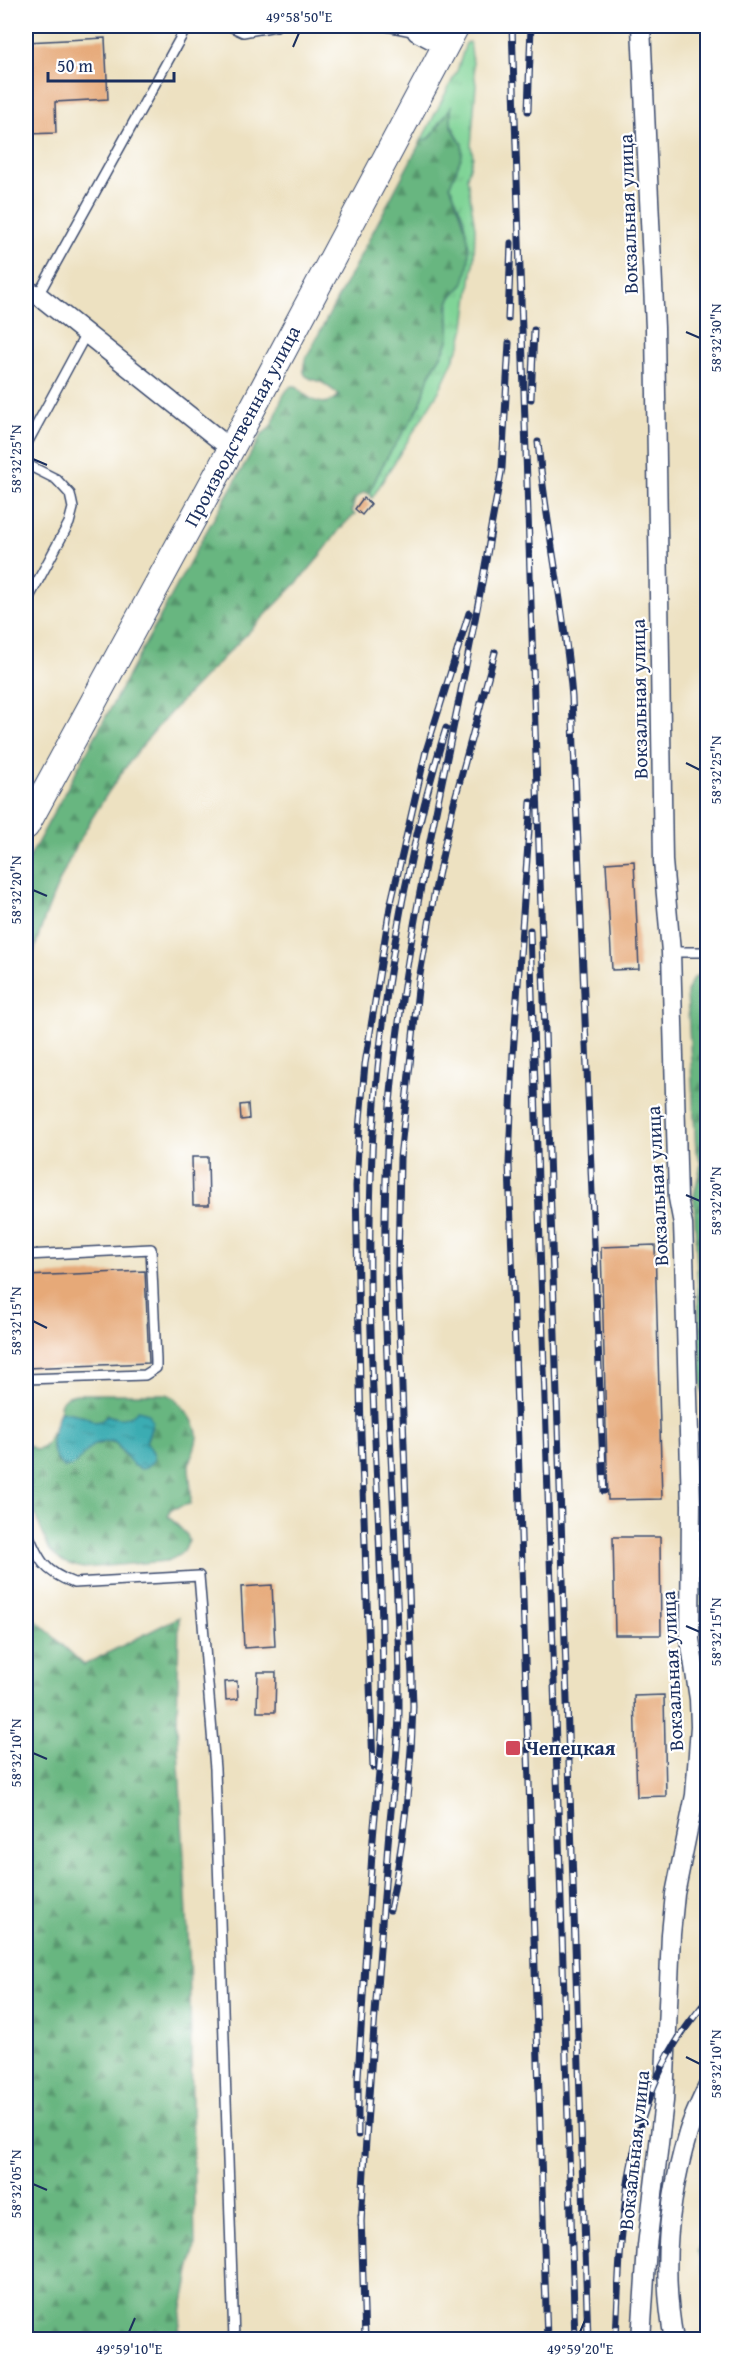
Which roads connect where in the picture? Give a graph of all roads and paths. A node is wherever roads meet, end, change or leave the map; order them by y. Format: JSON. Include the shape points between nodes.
{"nodes":[{"id":1,"x":187,"y":26,"type":"edge"},
{"id":2,"x":230,"y":26,"type":"edge"},
{"id":3,"x":276,"y":26,"type":"edge"},
{"id":4,"x":387,"y":26,"type":"edge"},
{"id":5,"x":641,"y":26,"type":"edge"},
{"id":6,"x":245,"y":29,"type":"edge"},
{"id":7,"x":417,"y":29,"type":"edge"},
{"id":8,"x":450,"y":36,"type":"edge"},
{"id":9,"x":32,"y":292,"type":"edge"},
{"id":10,"x":86,"y":334,"type":"junction"},
{"id":11,"x":26,"y":445,"type":"edge"},
{"id":12,"x":231,"y":449,"type":"junction"},
{"id":13,"x":26,"y":464,"type":"edge"},
{"id":14,"x":26,"y":603,"type":"edge"},
{"id":15,"x":26,"y":826,"type":"edge"},
{"id":16,"x":671,"y":952,"type":"junction"},
{"id":17,"x":708,"y":952,"type":"edge"},
{"id":18,"x":26,"y":1255,"type":"edge"},
{"id":19,"x":26,"y":1379,"type":"edge"},
{"id":20,"x":26,"y":1529,"type":"edge"},
{"id":21,"x":708,"y":2086,"type":"edge"},
{"id":22,"x":234,"y":2340,"type":"edge"},
{"id":23,"x":641,"y":2340,"type":"edge"},
{"id":24,"x":674,"y":2340,"type":"edge"}],
"edges":[{"from":1,"to":9,"type":"lane"},
{"from":2,"to":6,"type":"lane"},
{"from":3,"to":6,"type":"lane"},
{"from":4,"to":7,"type":"lane"},
{"from":5,"to":16,"type":"street","name":"Вокзальная улица","via":[[655,328],[663,861]]},
{"from":7,"to":8,"type":"street"},
{"from":8,"to":12,"type":"main road","name":"Производственная улица"},
{"from":9,"to":10,"type":"street"},
{"from":10,"to":11,"type":"lane"},
{"from":10,"to":12,"type":"street"},
{"from":12,"to":15,"type":"main road","name":"Производственная улица"},
{"from":13,"to":14,"type":"lane","via":[[56,479],[70,494],[73,508],[69,524]]},
{"from":16,"to":17,"type":"lane"},
{"from":16,"to":23,"type":"street","name":"Вокзальная улица","via":[[675,1156],[684,1243],[691,1482],[690,1639],[700,1726],[695,1795],[671,1934],[664,2101],[647,2246]]},
{"from":18,"to":19,"type":"lane","via":[[151,1250],[156,1360],[156,1368],[145,1375]]},
{"from":20,"to":22,"type":"lane","via":[[43,1565],[74,1583],[200,1576],[215,1769]]},
{"from":21,"to":24,"type":"street","via":[[688,2133],[668,2236],[668,2311]]}]}
